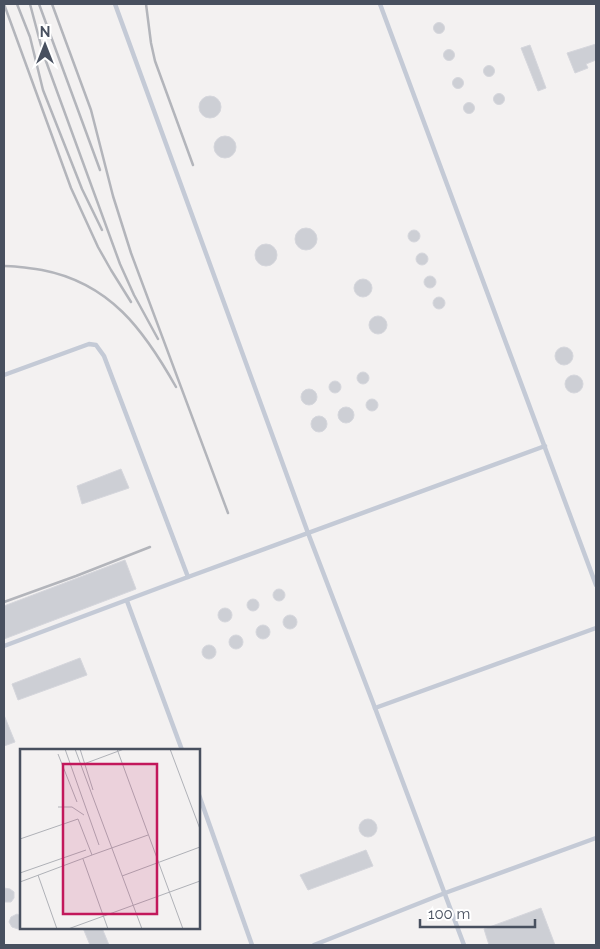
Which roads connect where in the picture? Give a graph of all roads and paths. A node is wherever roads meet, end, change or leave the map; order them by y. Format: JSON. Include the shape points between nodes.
{"nodes":[{"id":1,"x":114,"y":4,"type":"edge"},
{"id":2,"x":380,"y":4,"type":"edge"},
{"id":3,"x":4,"y":375,"type":"edge"},
{"id":4,"x":545,"y":446,"type":"junction"},
{"id":5,"x":308,"y":533,"type":"junction"},
{"id":6,"x":188,"y":577,"type":"junction"},
{"id":7,"x":596,"y":585,"type":"edge"},
{"id":8,"x":127,"y":601,"type":"junction"},
{"id":9,"x":596,"y":628,"type":"edge"},
{"id":10,"x":4,"y":646,"type":"edge"},
{"id":11,"x":375,"y":708,"type":"junction"},
{"id":12,"x":182,"y":749,"type":"edge"},
{"id":13,"x":200,"y":798,"type":"edge"},
{"id":14,"x":596,"y":838,"type":"edge"},
{"id":15,"x":445,"y":892,"type":"junction"},
{"id":16,"x":252,"y":945,"type":"edge"},
{"id":17,"x":314,"y":945,"type":"edge"},
{"id":18,"x":464,"y":945,"type":"edge"}],
"edges":[{"from":1,"to":5,"type":"lane"},
{"from":2,"to":4,"type":"lane"},
{"from":3,"to":6,"type":"lane","via":[[89,344],[96,345],[104,356]]},
{"from":4,"to":5,"type":"lane"},
{"from":4,"to":7,"type":"lane"},
{"from":5,"to":6,"type":"lane"},
{"from":5,"to":11,"type":"lane"},
{"from":6,"to":8,"type":"lane"},
{"from":8,"to":10,"type":"lane"},
{"from":8,"to":12,"type":"lane"},
{"from":9,"to":11,"type":"lane"},
{"from":11,"to":15,"type":"lane"},
{"from":13,"to":16,"type":"lane"},
{"from":14,"to":15,"type":"lane"},
{"from":15,"to":17,"type":"lane"},
{"from":15,"to":18,"type":"lane"}]}
